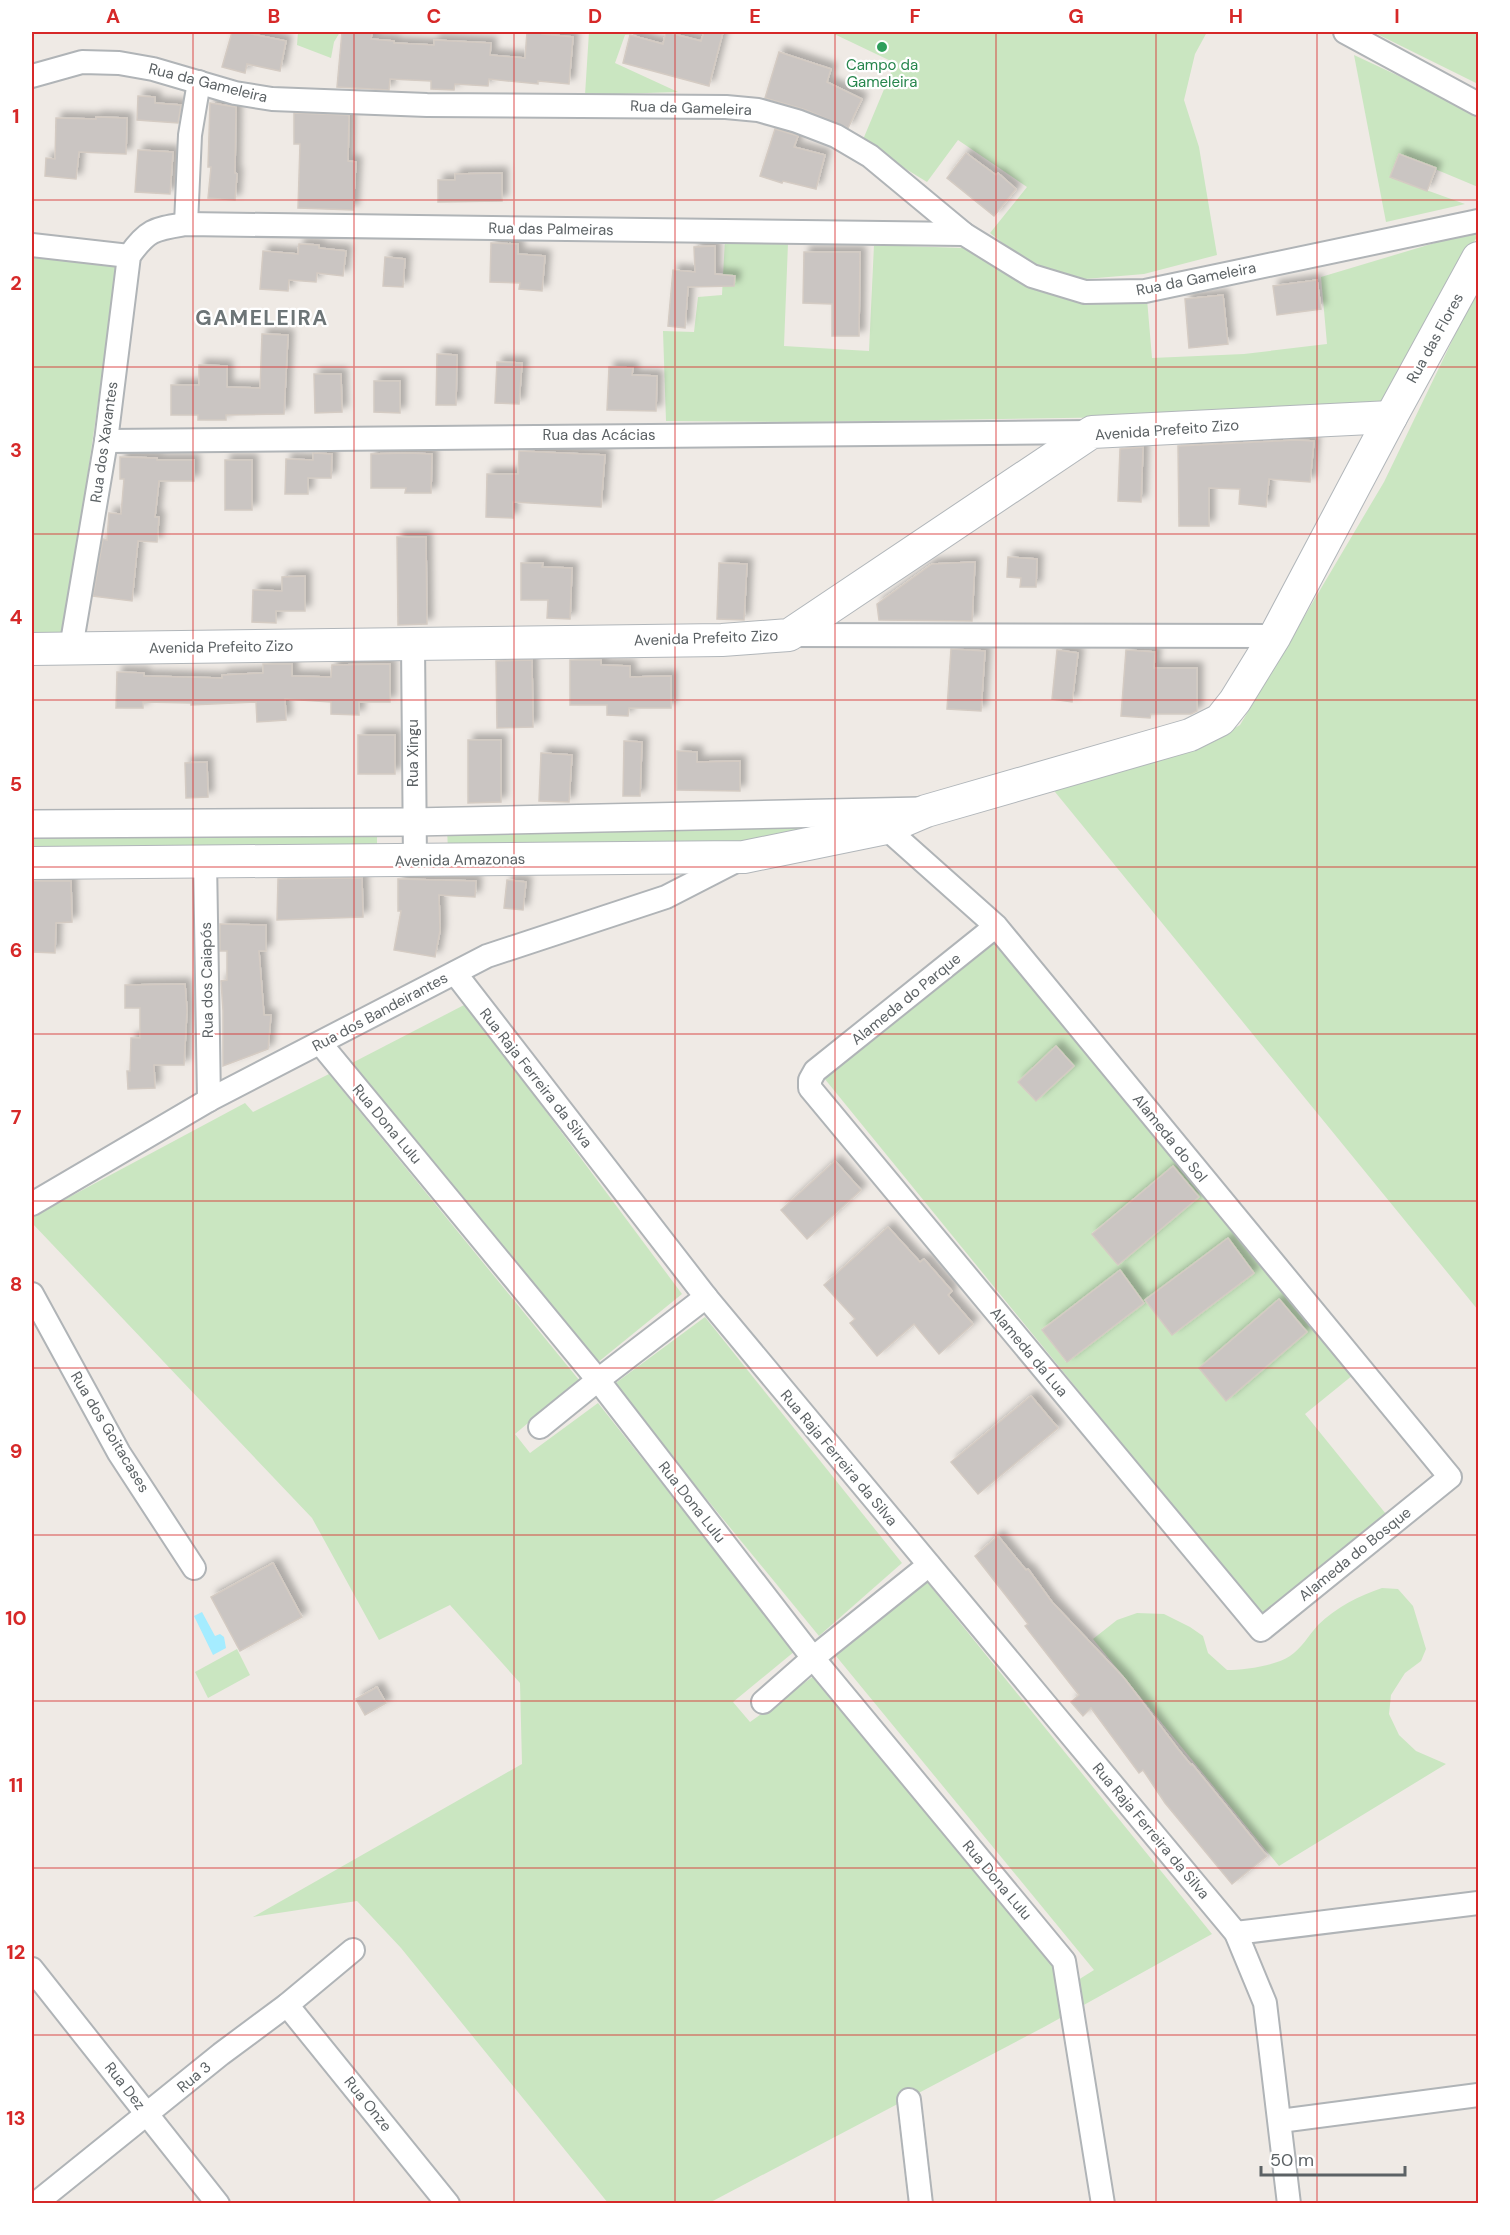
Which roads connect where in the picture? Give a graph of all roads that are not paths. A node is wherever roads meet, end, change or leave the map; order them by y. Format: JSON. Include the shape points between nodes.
{"nodes":[{"id":1,"x":1345,"y":32,"type":"edge"},
{"id":2,"x":32,"y":76,"type":"edge"},
{"id":3,"x":199,"y":82,"type":"junction"},
{"id":4,"x":1479,"y":104,"type":"edge"},
{"id":5,"x":1479,"y":221,"type":"edge"},
{"id":6,"x":186,"y":224,"type":"junction"},
{"id":7,"x":964,"y":234,"type":"junction"},
{"id":8,"x":32,"y":245,"type":"edge"},
{"id":9,"x":135,"y":247,"type":"junction"},
{"id":10,"x":1479,"y":258,"type":"edge"},
{"id":11,"x":1391,"y":417,"type":"junction"},
{"id":12,"x":1092,"y":432,"type":"junction"},
{"id":13,"x":106,"y":441,"type":"junction"},
{"id":14,"x":789,"y":635,"type":"junction"},
{"id":15,"x":1275,"y":636,"type":"junction"},
{"id":16,"x":413,"y":644,"type":"junction"},
{"id":17,"x":72,"y":648,"type":"junction"},
{"id":18,"x":32,"y":649,"type":"edge"},
{"id":19,"x":883,"y":820,"type":"junction"},
{"id":20,"x":413,"y":822,"type":"junction"},
{"id":21,"x":32,"y":824,"type":"edge"},
{"id":22,"x":744,"y":856,"type":"junction"},
{"id":23,"x":205,"y":860,"type":"junction"},
{"id":24,"x":415,"y":861,"type":"junction"},
{"id":25,"x":32,"y":863,"type":"edge"},
{"id":26,"x":996,"y":926,"type":"junction"},
{"id":27,"x":455,"y":973,"type":"junction"},
{"id":28,"x":320,"y":1043,"type":"junction"},
{"id":29,"x":815,"y":1071,"type":"joint"},
{"id":30,"x":209,"y":1100,"type":"junction"},
{"id":31,"x":32,"y":1204,"type":"edge"},
{"id":32,"x":32,"y":1294,"type":"edge"},
{"id":33,"x":706,"y":1297,"type":"junction"},
{"id":34,"x":598,"y":1380,"type":"junction"},
{"id":35,"x":540,"y":1427,"type":"dead end"},
{"id":36,"x":1450,"y":1477,"type":"joint"},
{"id":37,"x":929,"y":1565,"type":"junction"},
{"id":38,"x":194,"y":1568,"type":"dead end"},
{"id":39,"x":1261,"y":1630,"type":"joint"},
{"id":40,"x":813,"y":1658,"type":"junction"},
{"id":41,"x":763,"y":1701,"type":"dead end"},
{"id":42,"x":1479,"y":1903,"type":"edge"},
{"id":43,"x":1236,"y":1933,"type":"junction"},
{"id":44,"x":353,"y":1950,"type":"dead end"},
{"id":45,"x":32,"y":1969,"type":"edge"},
{"id":46,"x":287,"y":2005,"type":"junction"},
{"id":47,"x":1479,"y":2095,"type":"edge"},
{"id":48,"x":909,"y":2100,"type":"dead end"},
{"id":49,"x":148,"y":2115,"type":"junction"},
{"id":50,"x":1280,"y":2121,"type":"junction"},
{"id":51,"x":34,"y":2204,"type":"edge"},
{"id":52,"x":218,"y":2204,"type":"edge"},
{"id":53,"x":448,"y":2204,"type":"edge"},
{"id":54,"x":921,"y":2204,"type":"edge"},
{"id":55,"x":1103,"y":2204,"type":"edge"},
{"id":56,"x":1289,"y":2204,"type":"edge"}],
"edges":[{"from":1,"to":4,"type":"street"},
{"from":2,"to":3,"type":"street","name":"Rua da Gameleira","via":[[82,62],[119,63]]},
{"from":3,"to":6,"type":"street","via":[[190,135]]},
{"from":3,"to":7,"type":"street","name":"Rua da Gameleira","via":[[272,99],[758,110],[836,136],[870,156]]},
{"from":5,"to":7,"type":"street","name":"Rua da Gameleira","via":[[1145,291],[1085,292],[1032,276]]},
{"from":6,"to":7,"type":"street","name":"Rua das Palmeiras"},
{"from":6,"to":9,"type":"street","name":"Rua das Palmeiras","via":[[155,229]]},
{"from":8,"to":9,"type":"street","name":"Rua das Palmeiras"},
{"from":9,"to":13,"type":"street","name":"Rua dos Xavantes"},
{"from":10,"to":11,"type":"main road","name":"Rua das Flores"},
{"from":11,"to":12,"type":"main road","name":"Avenida Prefeito Zizo"},
{"from":11,"to":15,"type":"main road","name":"Rua das Flores"},
{"from":12,"to":13,"type":"street","name":"Rua das Acácias"},
{"from":12,"to":14,"type":"main road","name":"Avenida Prefeito Zizo"},
{"from":13,"to":17,"type":"street","name":"Rua dos Xavantes"},
{"from":14,"to":15,"type":"street"},
{"from":14,"to":16,"type":"main road","name":"Avenida Prefeito Zizo","via":[[722,640]]},
{"from":15,"to":19,"type":"main road","name":"Avenida Amazonas","via":[[1220,720],[1190,735]]},
{"from":16,"to":17,"type":"main road","name":"Avenida Prefeito Zizo"},
{"from":16,"to":20,"type":"street","name":"Rua Xingu"},
{"from":17,"to":18,"type":"main road","name":"Avenida Prefeito Zizo"},
{"from":19,"to":20,"type":"street"},
{"from":19,"to":22,"type":"main road","name":"Avenida Amazonas"},
{"from":19,"to":26,"type":"street","name":"Alameda do Sol"},
{"from":20,"to":21,"type":"street"},
{"from":20,"to":24,"type":"street","name":"Rua Xingu"},
{"from":22,"to":24,"type":"main road","name":"Avenida Amazonas"},
{"from":22,"to":27,"type":"street","name":"Rua dos Bandeirantes","via":[[666,897],[487,956]]},
{"from":23,"to":24,"type":"main road","name":"Avenida Amazonas"},
{"from":23,"to":25,"type":"main road","name":"Avenida Amazonas"},
{"from":23,"to":30,"type":"street","name":"Rua dos Caiapós"},
{"from":26,"to":29,"type":"street","name":"Alameda do Parque"},
{"from":26,"to":36,"type":"street","name":"Alameda do Sol"},
{"from":27,"to":28,"type":"street","name":"Rua dos Bandeirantes"},
{"from":27,"to":33,"type":"street","name":"Rua Raja Ferreira da Silva"},
{"from":28,"to":30,"type":"street","name":"Rua dos Bandeirantes"},
{"from":28,"to":34,"type":"street","name":"Rua Dona Lulu"},
{"from":29,"to":39,"type":"street","name":"Alameda da Lua","via":[[810,1089],[815,1096]]},
{"from":30,"to":31,"type":"street","name":"Rua dos Bandeirantes"},
{"from":32,"to":38,"type":"street","name":"Rua dos Goitacases","via":[[119,1453]]},
{"from":33,"to":34,"type":"street"},
{"from":33,"to":37,"type":"street","name":"Rua Raja Ferreira da Silva"},
{"from":34,"to":35,"type":"street"},
{"from":34,"to":40,"type":"street","name":"Rua Dona Lulu"},
{"from":36,"to":39,"type":"street","name":"Alameda do Bosque"},
{"from":37,"to":40,"type":"street"},
{"from":37,"to":43,"type":"street","name":"Rua Raja Ferreira da Silva"},
{"from":40,"to":41,"type":"street"},
{"from":40,"to":55,"type":"street","name":"Rua Dona Lulu","via":[[1064,1961]]},
{"from":42,"to":43,"type":"street"},
{"from":43,"to":50,"type":"street","name":"Rua Raja Ferreira da Silva","via":[[1265,2003]]},
{"from":44,"to":46,"type":"street","name":"Rua 3"},
{"from":45,"to":49,"type":"street","name":"Rua Dez"},
{"from":46,"to":49,"type":"street","name":"Rua 3"},
{"from":46,"to":53,"type":"street","name":"Rua Onze"},
{"from":47,"to":50,"type":"street"},
{"from":48,"to":54,"type":"street"},
{"from":49,"to":51,"type":"street","name":"Rua 3"},
{"from":49,"to":52,"type":"street","name":"Rua Dez"},
{"from":50,"to":56,"type":"street","name":"Rua Raja Ferreira da Silva"}]}
